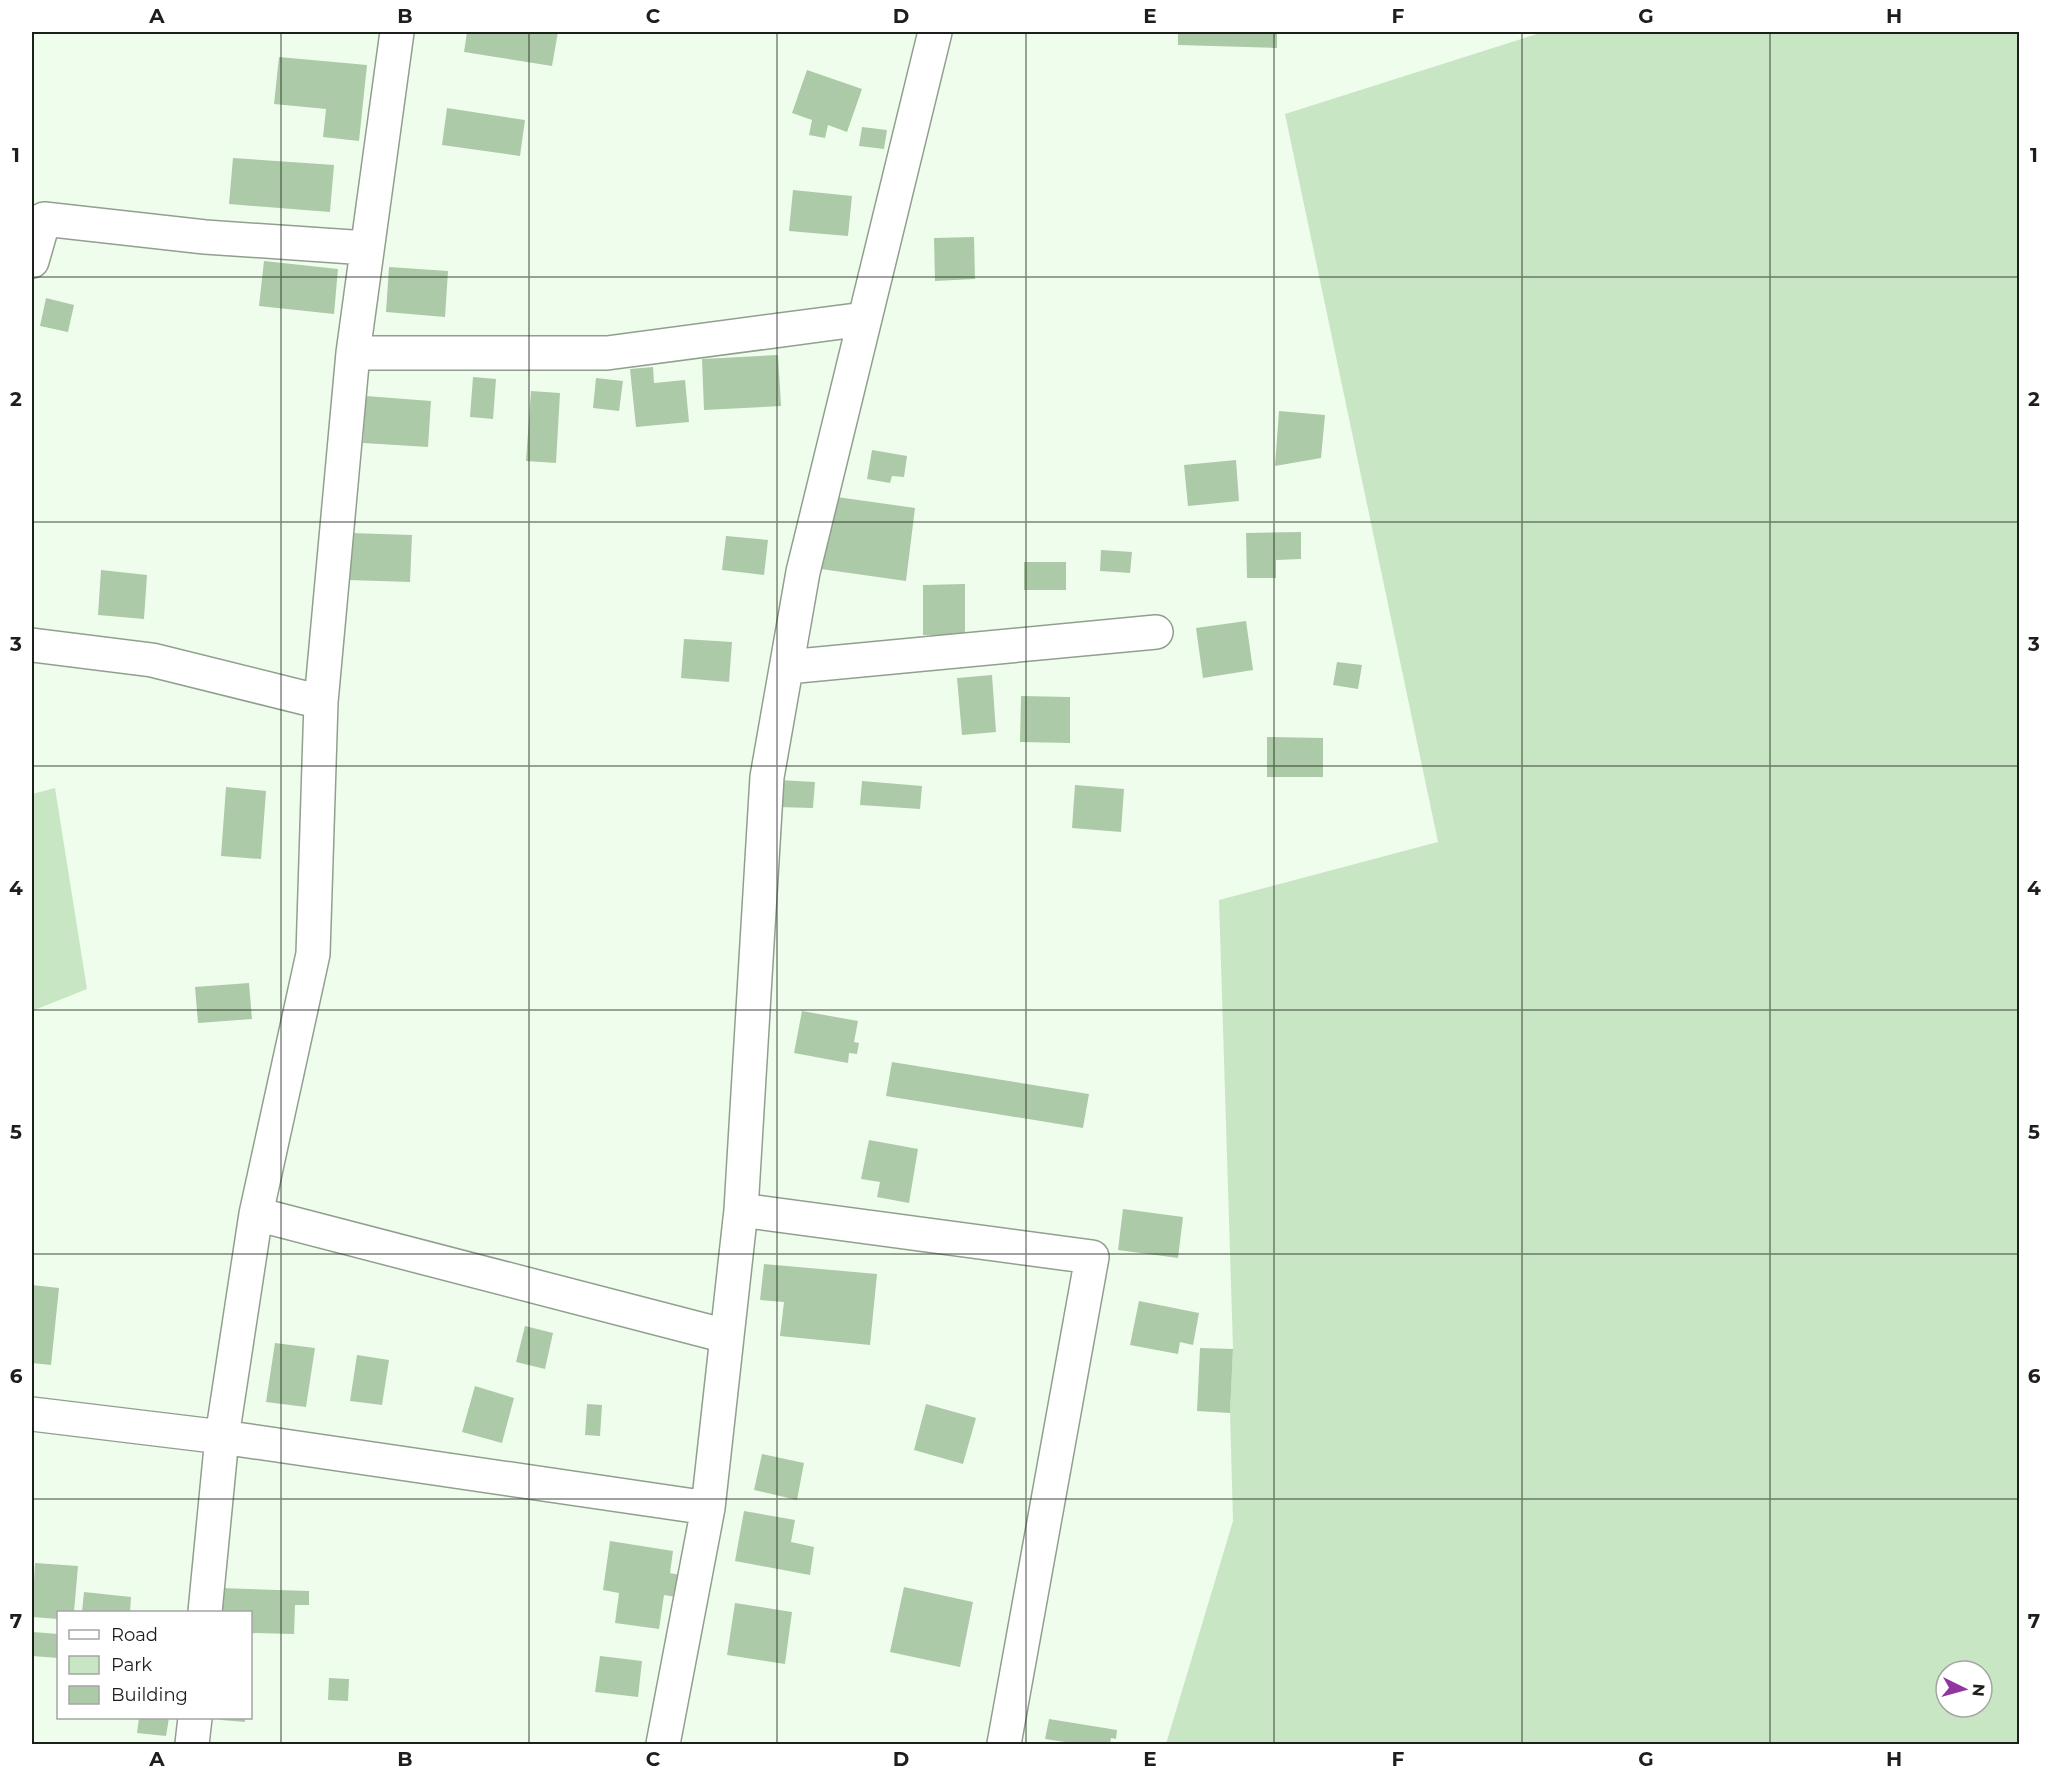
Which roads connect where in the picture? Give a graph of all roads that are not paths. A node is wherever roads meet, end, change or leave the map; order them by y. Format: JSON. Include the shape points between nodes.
{"nodes":[{"id":1,"x":397,"y":32,"type":"edge"},
{"id":2,"x":934,"y":32,"type":"edge"},
{"id":3,"x":367,"y":248,"type":"junction"},
{"id":4,"x":32,"y":261,"type":"edge"},
{"id":5,"x":864,"y":319,"type":"junction"},
{"id":6,"x":353,"y":353,"type":"junction"},
{"id":7,"x":1156,"y":632,"type":"dead end"},
{"id":8,"x":32,"y":645,"type":"edge"},
{"id":9,"x":787,"y":667,"type":"junction"},
{"id":10,"x":321,"y":702,"type":"junction"},
{"id":11,"x":741,"y":1210,"type":"junction"},
{"id":12,"x":256,"y":1214,"type":"junction"},
{"id":13,"x":726,"y":1336,"type":"junction"},
{"id":14,"x":32,"y":1414,"type":"edge"},
{"id":15,"x":222,"y":1437,"type":"junction"},
{"id":16,"x":708,"y":1508,"type":"junction"},
{"id":17,"x":205,"y":1611,"type":"edge"},
{"id":18,"x":195,"y":1719,"type":"edge"},
{"id":19,"x":192,"y":1744,"type":"edge"},
{"id":20,"x":663,"y":1744,"type":"edge"},
{"id":21,"x":1004,"y":1744,"type":"edge"}],
"edges":[{"from":1,"to":3,"type":"street"},
{"from":2,"to":5,"type":"street"},
{"from":3,"to":4,"type":"street","via":[[206,237],[45,219]]},
{"from":3,"to":6,"type":"street"},
{"from":5,"to":6,"type":"street","via":[[607,353]]},
{"from":5,"to":9,"type":"street","via":[[803,572]]},
{"from":6,"to":10,"type":"street"},
{"from":7,"to":9,"type":"street"},
{"from":8,"to":10,"type":"street","via":[[152,660]]},
{"from":9,"to":11,"type":"street","via":[[767,777]]},
{"from":10,"to":12,"type":"street","via":[[313,954]]},
{"from":11,"to":13,"type":"street"},
{"from":11,"to":21,"type":"street","via":[[1092,1257]]},
{"from":12,"to":13,"type":"street"},
{"from":12,"to":15,"type":"street"},
{"from":13,"to":16,"type":"street"},
{"from":14,"to":15,"type":"street"},
{"from":15,"to":16,"type":"street"},
{"from":15,"to":17,"type":"street"},
{"from":16,"to":20,"type":"street"},
{"from":18,"to":19,"type":"street"}]}
